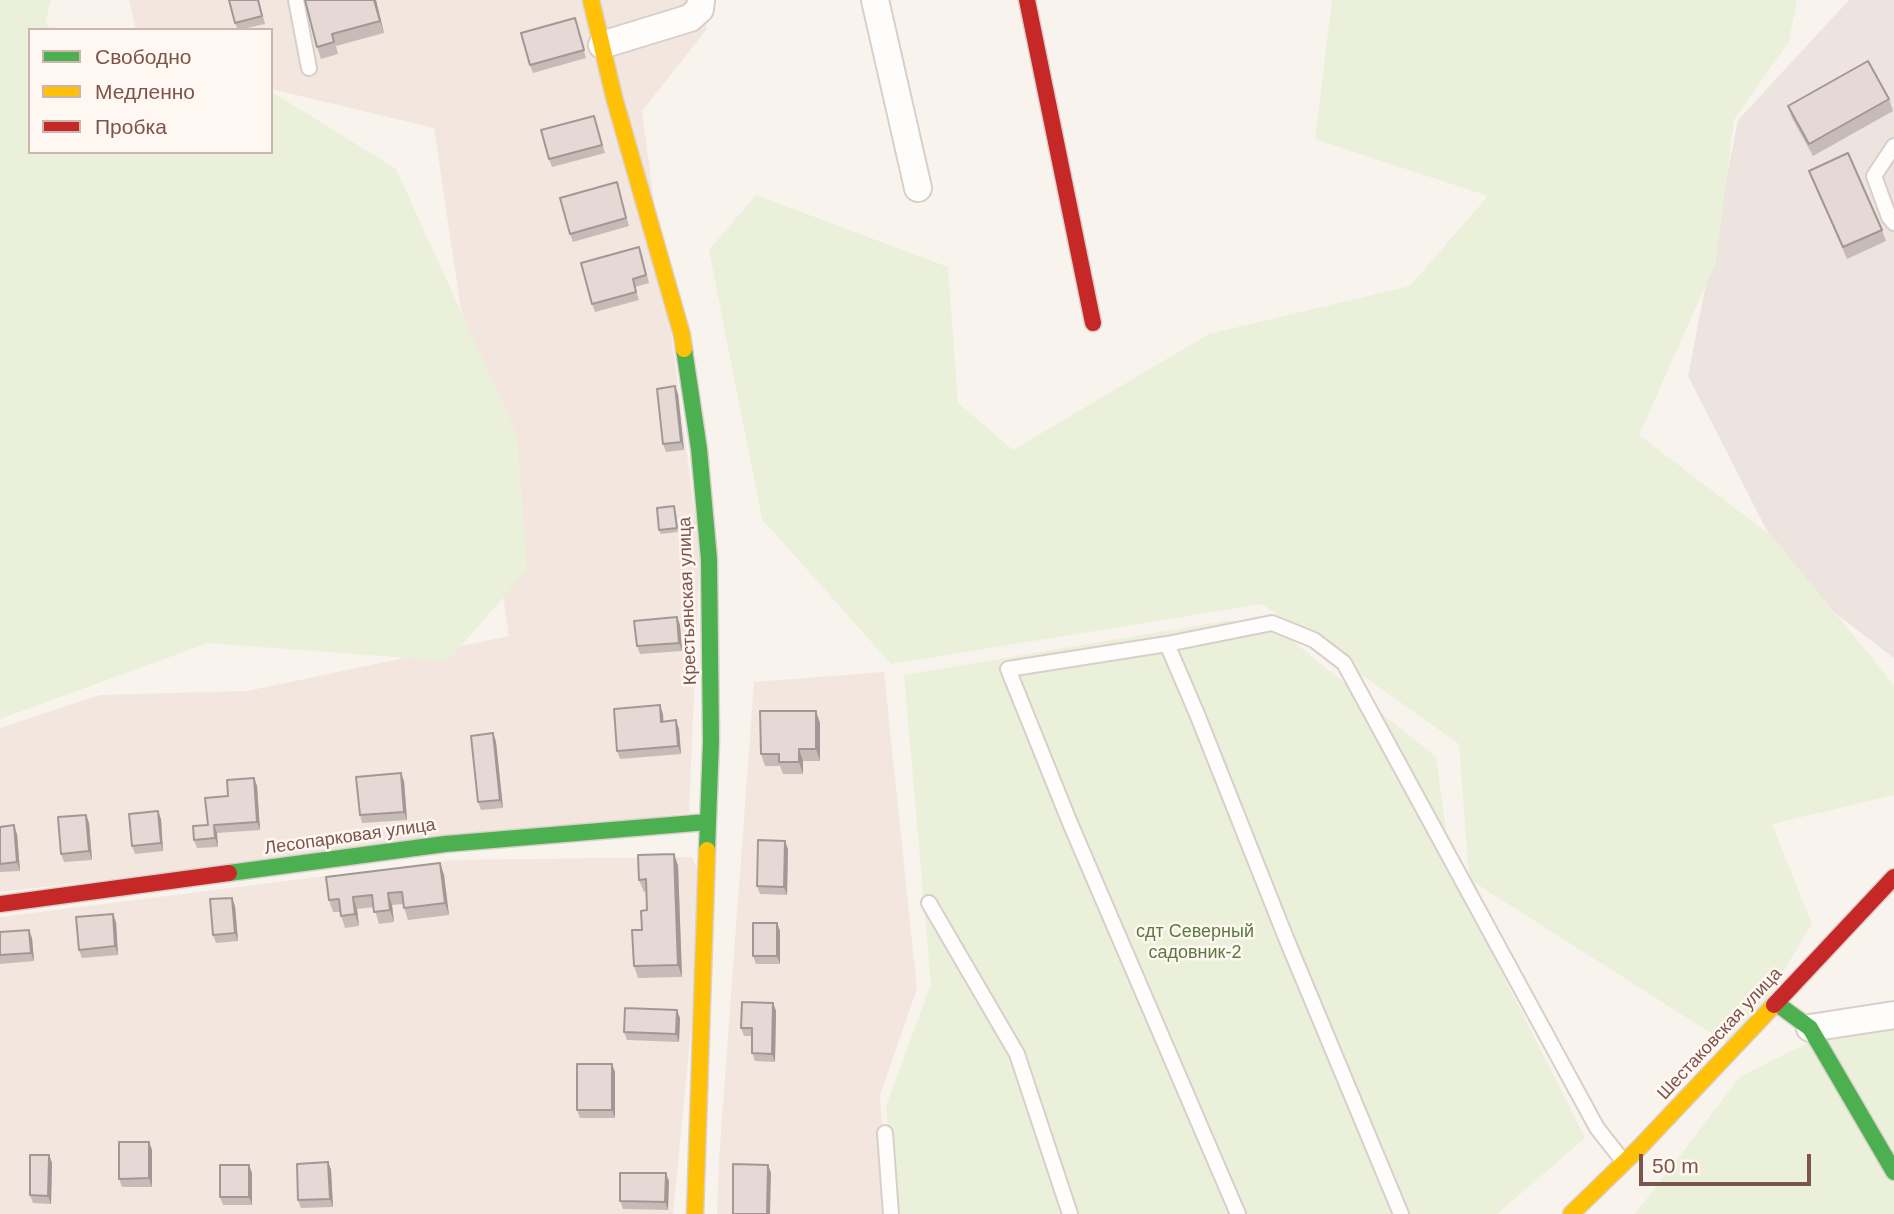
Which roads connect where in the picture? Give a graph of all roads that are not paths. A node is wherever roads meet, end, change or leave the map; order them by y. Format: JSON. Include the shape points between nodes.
{"nodes":[{"id":1,"x":296,"y":0,"type":"edge"},
{"id":2,"x":591,"y":0,"type":"edge"},
{"id":3,"x":701,"y":0,"type":"edge"},
{"id":4,"x":875,"y":0,"type":"edge"},
{"id":5,"x":1027,"y":0,"type":"edge"},
{"id":6,"x":602,"y":45,"type":"junction"},
{"id":7,"x":309,"y":68,"type":"dead end"},
{"id":8,"x":1894,"y":146,"type":"edge"},
{"id":9,"x":918,"y":188,"type":"dead end"},
{"id":10,"x":1894,"y":223,"type":"edge"},
{"id":11,"x":1093,"y":323,"type":"dead end"},
{"id":12,"x":1167,"y":644,"type":"junction"},
{"id":13,"x":707,"y":822,"type":"junction"},
{"id":14,"x":1894,"y":877,"type":"edge"},
{"id":15,"x":929,"y":903,"type":"dead end"},
{"id":16,"x":0,"y":904,"type":"edge"},
{"id":17,"x":1776,"y":1003,"type":"junction"},
{"id":18,"x":1894,"y":1014,"type":"edge"},
{"id":19,"x":1810,"y":1028,"type":"junction"},
{"id":20,"x":885,"y":1133,"type":"dead end"},
{"id":21,"x":1624,"y":1162,"type":"junction"},
{"id":22,"x":1894,"y":1172,"type":"edge"},
{"id":23,"x":695,"y":1214,"type":"edge"},
{"id":24,"x":891,"y":1214,"type":"edge"},
{"id":25,"x":1070,"y":1214,"type":"edge"},
{"id":26,"x":1238,"y":1214,"type":"edge"},
{"id":27,"x":1401,"y":1214,"type":"edge"},
{"id":28,"x":1571,"y":1214,"type":"edge"}],
"edges":[{"from":1,"to":7,"type":"lane"},
{"from":2,"to":6,"type":"street","name":"Крестьянская улица"},
{"from":3,"to":6,"type":"street","via":[[700,9],[690,18]]},
{"from":4,"to":9,"type":"street"},
{"from":5,"to":11,"type":"street"},
{"from":6,"to":13,"type":"street","name":"Крестьянская улица","via":[[682,335],[699,449],[709,559]]},
{"from":8,"to":10,"type":"lane","via":[[1874,176]]},
{"from":12,"to":21,"type":"lane","via":[[1272,623],[1314,640],[1344,663],[1597,1128]]},
{"from":12,"to":26,"type":"lane","via":[[1008,668]]},
{"from":12,"to":27,"type":"lane"},
{"from":13,"to":16,"type":"street","name":"Лесопарковая улица","via":[[445,844]]},
{"from":13,"to":23,"type":"street","name":"Крестьянская улица"},
{"from":14,"to":17,"type":"street","name":"Шестаковская улица"},
{"from":15,"to":25,"type":"lane","via":[[1017,1054]]},
{"from":17,"to":19,"type":"street"},
{"from":17,"to":21,"type":"street","name":"Шестаковская улица"},
{"from":18,"to":19,"type":"street"},
{"from":19,"to":22,"type":"street"},
{"from":20,"to":24,"type":"lane"},
{"from":21,"to":28,"type":"street","name":"Шестаковская улица"}]}
